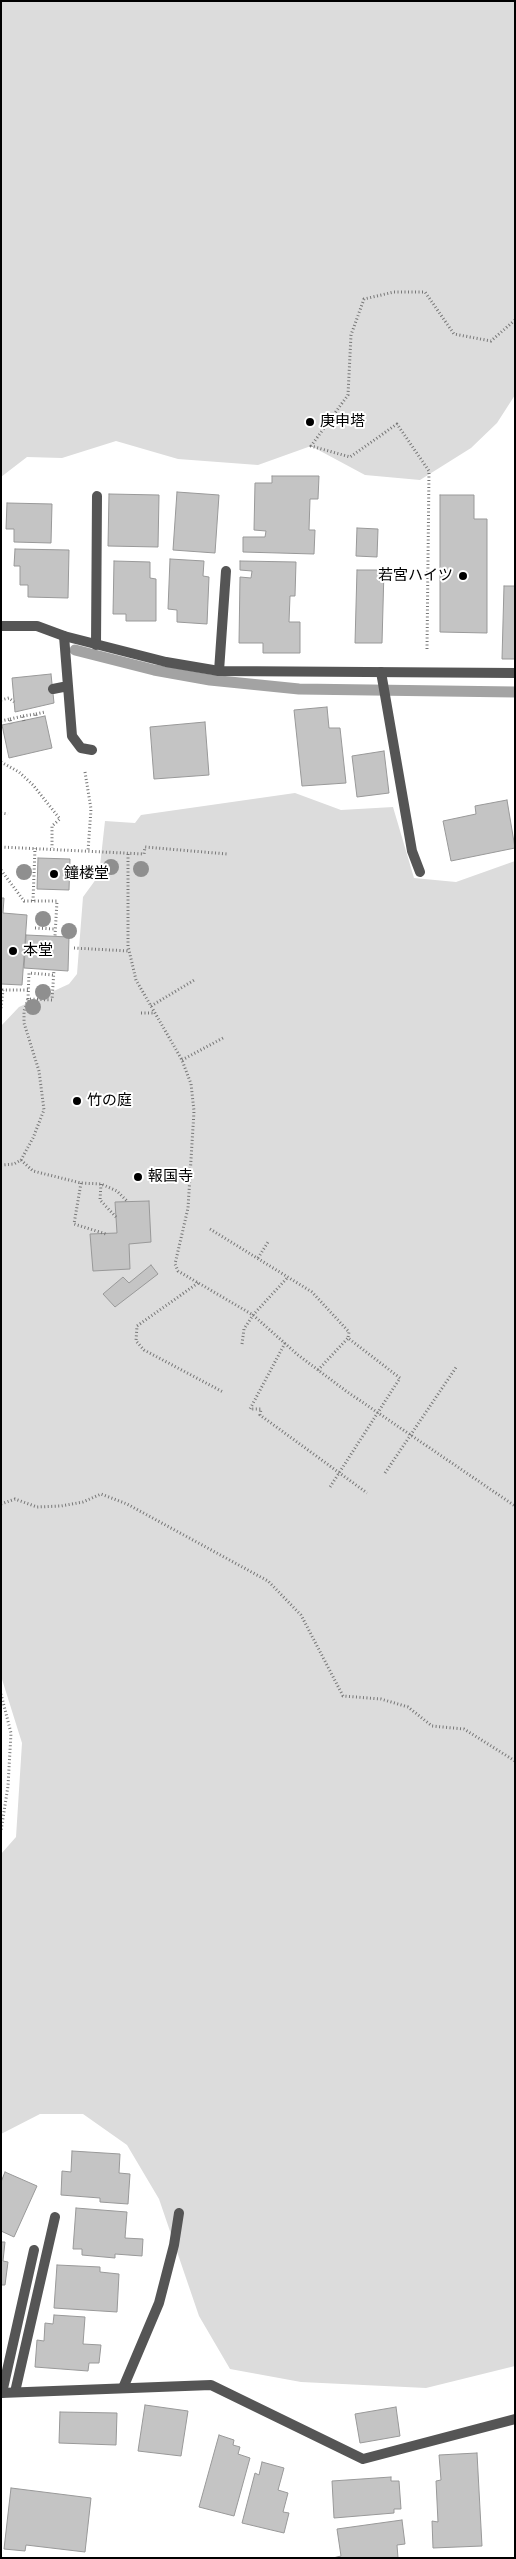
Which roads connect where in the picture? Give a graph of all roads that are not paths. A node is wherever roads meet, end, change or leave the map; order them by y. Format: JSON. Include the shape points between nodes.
{"nodes":[{"id":1,"x":98,"y":496,"type":"dead end"},
{"id":2,"x":226,"y":571,"type":"dead end"},
{"id":3,"x":1,"y":626,"type":"edge"},
{"id":4,"x":64,"y":636,"type":"junction"},
{"id":5,"x":96,"y":645,"type":"junction"},
{"id":6,"x":219,"y":672,"type":"junction"},
{"id":7,"x":381,"y":672,"type":"junction"},
{"id":8,"x":515,"y":673,"type":"edge"},
{"id":9,"x":68,"y":686,"type":"junction"},
{"id":10,"x":54,"y":689,"type":"dead end"},
{"id":11,"x":92,"y":750,"type":"dead end"},
{"id":12,"x":420,"y":872,"type":"dead end"},
{"id":13,"x":179,"y":2213,"type":"dead end"},
{"id":14,"x":54,"y":2217,"type":"dead end"},
{"id":15,"x":34,"y":2250,"type":"dead end"},
{"id":16,"x":123,"y":2388,"type":"junction"},
{"id":17,"x":15,"y":2392,"type":"junction"},
{"id":18,"x":1,"y":2393,"type":"edge"},
{"id":19,"x":515,"y":2419,"type":"edge"}],
"edges":[{"from":1,"to":5,"type":"street"},
{"from":2,"to":6,"type":"street"},
{"from":3,"to":4,"type":"street","via":[[37,626]]},
{"from":4,"to":5,"type":"street"},
{"from":4,"to":9,"type":"street"},
{"from":5,"to":6,"type":"street"},
{"from":6,"to":7,"type":"street"},
{"from":7,"to":8,"type":"street"},
{"from":7,"to":12,"type":"street","via":[[412,852]]},
{"from":9,"to":10,"type":"street"},
{"from":9,"to":11,"type":"street","via":[[72,736],[81,748]]},
{"from":13,"to":16,"type":"street","via":[[159,2303]]},
{"from":14,"to":17,"type":"street"},
{"from":15,"to":18,"type":"street"},
{"from":16,"to":17,"type":"street"},
{"from":16,"to":19,"type":"street","via":[[211,2385],[363,2459]]},
{"from":17,"to":18,"type":"street"}]}
